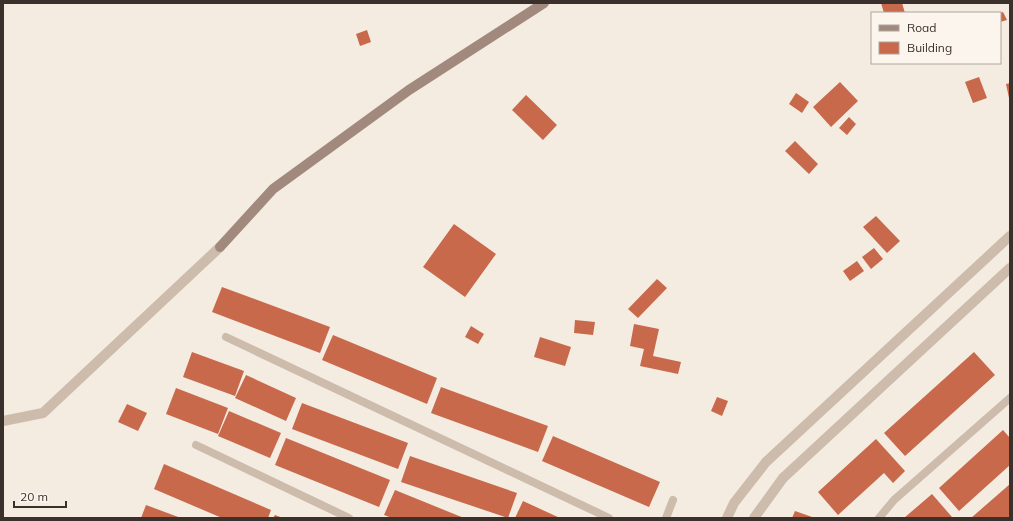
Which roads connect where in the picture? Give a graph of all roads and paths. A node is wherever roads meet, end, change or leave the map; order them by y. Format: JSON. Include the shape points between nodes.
{"nodes":[{"id":1,"x":544,"y":3,"type":"edge"},
{"id":2,"x":1010,"y":236,"type":"edge"},
{"id":3,"x":1010,"y":268,"type":"edge"},
{"id":4,"x":226,"y":337,"type":"dead end"},
{"id":5,"x":1010,"y":398,"type":"edge"},
{"id":6,"x":3,"y":421,"type":"edge"},
{"id":7,"x":196,"y":445,"type":"dead end"},
{"id":8,"x":673,"y":500,"type":"dead end"},
{"id":9,"x":350,"y":518,"type":"edge"},
{"id":10,"x":609,"y":518,"type":"edge"},
{"id":11,"x":666,"y":518,"type":"edge"},
{"id":12,"x":727,"y":518,"type":"edge"},
{"id":13,"x":754,"y":518,"type":"edge"},
{"id":14,"x":879,"y":518,"type":"edge"}],
"edges":[{"from":1,"to":6,"type":"street","via":[[409,90],[274,189],[220,248],[43,413]]},
{"from":2,"to":12,"type":"street","via":[[766,462],[734,503]]},
{"from":3,"to":13,"type":"street","via":[[783,478]]},
{"from":4,"to":10,"type":"lane"},
{"from":5,"to":14,"type":"lane","via":[[894,500]]},
{"from":7,"to":9,"type":"lane"},
{"from":8,"to":11,"type":"lane"}]}
